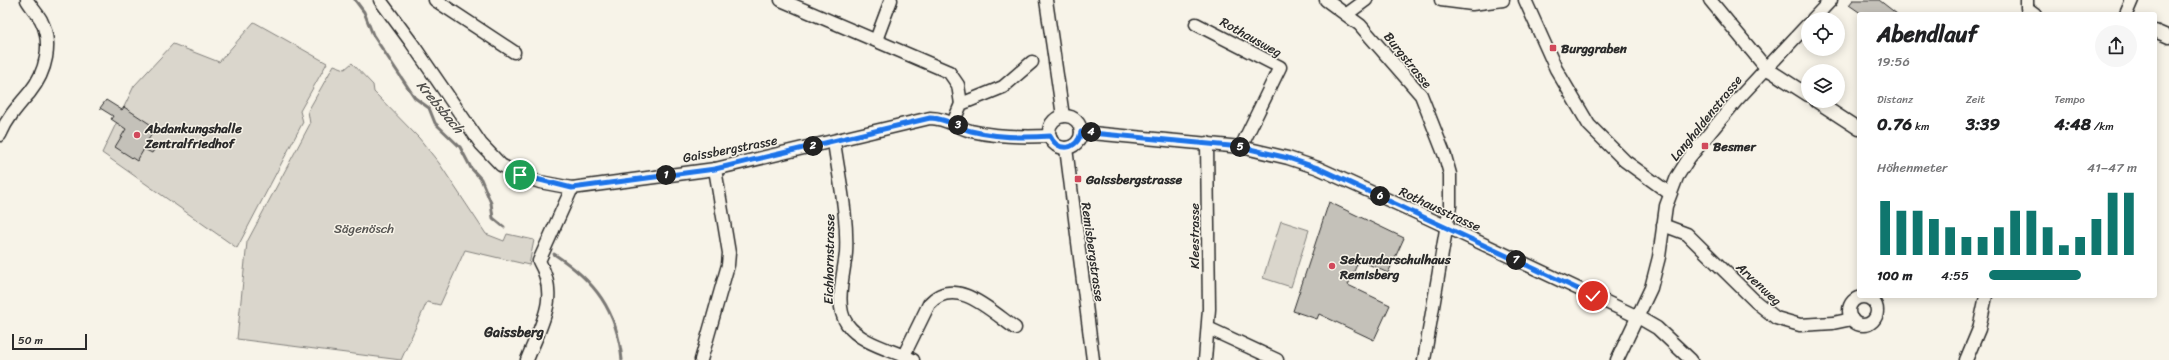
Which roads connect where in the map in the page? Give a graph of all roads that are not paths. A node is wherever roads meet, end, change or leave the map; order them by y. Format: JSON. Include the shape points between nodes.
{"nodes":[{"id":1,"x":27,"y":0,"type":"edge"},
{"id":2,"x":435,"y":0,"type":"edge"},
{"id":3,"x":781,"y":0,"type":"edge"},
{"id":4,"x":891,"y":0,"type":"edge"},
{"id":5,"x":1046,"y":0,"type":"edge"},
{"id":6,"x":1326,"y":0,"type":"edge"},
{"id":7,"x":1366,"y":0,"type":"edge"},
{"id":8,"x":1441,"y":0,"type":"edge"},
{"id":9,"x":1503,"y":0,"type":"edge"},
{"id":10,"x":1525,"y":0,"type":"edge"},
{"id":11,"x":1710,"y":0,"type":"edge"},
{"id":12,"x":1831,"y":0,"type":"edge"},
{"id":13,"x":2027,"y":0,"type":"edge"},
{"id":14,"x":2132,"y":0,"type":"edge"},
{"id":15,"x":382,"y":1,"type":"edge"},
{"id":16,"x":1820,"y":12,"type":"edge"},
{"id":17,"x":2032,"y":12,"type":"edge"},
{"id":18,"x":2127,"y":12,"type":"edge"},
{"id":19,"x":1347,"y":14,"type":"junction"},
{"id":20,"x":1196,"y":24,"type":"dead end"},
{"id":21,"x":1801,"y":31,"type":"edge"},
{"id":22,"x":2157,"y":32,"type":"edge"},
{"id":23,"x":2169,"y":37,"type":"edge"},
{"id":24,"x":876,"y":40,"type":"junction"},
{"id":25,"x":514,"y":52,"type":"dead end"},
{"id":26,"x":1032,"y":62,"type":"dead end"},
{"id":27,"x":1766,"y":68,"type":"junction"},
{"id":28,"x":1801,"y":90,"type":"edge"},
{"id":29,"x":961,"y":104,"type":"junction"},
{"id":30,"x":1827,"y":108,"type":"edge"},
{"id":31,"x":1063,"y":116,"type":"junction"},
{"id":32,"x":953,"y":123,"type":"junction"},
{"id":33,"x":1857,"y":128,"type":"edge"},
{"id":34,"x":1081,"y":132,"type":"junction"},
{"id":35,"x":0,"y":135,"type":"edge"},
{"id":36,"x":1050,"y":136,"type":"junction"},
{"id":37,"x":834,"y":142,"type":"junction"},
{"id":38,"x":1207,"y":143,"type":"junction"},
{"id":39,"x":1241,"y":147,"type":"junction"},
{"id":40,"x":1066,"y":148,"type":"junction"},
{"id":41,"x":715,"y":169,"type":"junction"},
{"id":42,"x":572,"y":188,"type":"junction"},
{"id":43,"x":1669,"y":192,"type":"junction"},
{"id":44,"x":1663,"y":225,"type":"junction"},
{"id":45,"x":1446,"y":226,"type":"junction"},
{"id":46,"x":1986,"y":298,"type":"edge"},
{"id":47,"x":1638,"y":317,"type":"junction"},
{"id":48,"x":1852,"y":320,"type":"dead end"},
{"id":49,"x":1014,"y":328,"type":"dead end"},
{"id":50,"x":1208,"y":328,"type":"junction"},
{"id":51,"x":908,"y":358,"type":"edge"},
{"id":52,"x":527,"y":360,"type":"edge"},
{"id":53,"x":701,"y":360,"type":"edge"},
{"id":54,"x":1094,"y":360,"type":"edge"},
{"id":55,"x":1205,"y":360,"type":"edge"},
{"id":56,"x":1277,"y":360,"type":"edge"},
{"id":57,"x":1424,"y":360,"type":"edge"},
{"id":58,"x":1617,"y":360,"type":"edge"},
{"id":59,"x":1691,"y":360,"type":"edge"},
{"id":60,"x":1966,"y":360,"type":"edge"}],
"edges":[{"from":1,"to":35,"type":"street","via":[[41,20],[46,36],[47,55],[40,79],[12,113]]},
{"from":2,"to":25,"type":"street"},
{"from":3,"to":24,"type":"street"},
{"from":4,"to":24,"type":"street"},
{"from":5,"to":31,"type":"street"},
{"from":6,"to":19,"type":"street","name":"Burgstrasse"},
{"from":7,"to":19,"type":"street"},
{"from":8,"to":9,"type":"street","via":[[1472,4]]},
{"from":10,"to":43,"type":"street","via":[[1556,69],[1590,125],[1625,161]]},
{"from":11,"to":27,"type":"street"},
{"from":12,"to":16,"type":"street"},
{"from":13,"to":17,"type":"street","via":[[2027,8]]},
{"from":14,"to":18,"type":"street"},
{"from":15,"to":42,"type":"street","name":"Gaissbergstrasse","via":[[480,144],[501,165],[520,175]]},
{"from":19,"to":45,"type":"street","name":"Burgstrasse","via":[[1360,25],[1421,95],[1450,174],[1450,206]]},
{"from":20,"to":39,"type":"street","name":"Rothausweg","via":[[1280,67]]},
{"from":21,"to":27,"type":"street","name":"Langhaldenstrasse"},
{"from":22,"to":23,"type":"street"},
{"from":24,"to":29,"type":"street","via":[[949,72],[958,85]]},
{"from":26,"to":29,"type":"street","via":[[1003,87]]},
{"from":27,"to":28,"type":"street"},
{"from":27,"to":43,"type":"street","name":"Langhaldenstrasse","via":[[1689,158]]},
{"from":29,"to":32,"type":"street"},
{"from":30,"to":33,"type":"street"},
{"from":31,"to":34,"type":"street","via":[[1075,120]]},
{"from":31,"to":36,"type":"street","via":[[1050,126]]},
{"from":32,"to":36,"type":"street","name":"Gaissbergstrasse","via":[[976,132],[1025,137]]},
{"from":32,"to":37,"type":"street","name":"Gaissbergstrasse","via":[[930,118]]},
{"from":34,"to":38,"type":"street","name":"Rothausstrasse"},
{"from":34,"to":40,"type":"street","via":[[1077,143]]},
{"from":36,"to":40,"type":"street","via":[[1056,145]]},
{"from":37,"to":41,"type":"street","name":"Gaissbergstrasse"},
{"from":37,"to":51,"type":"street","name":"Eichhornstrasse","via":[[846,218],[842,315],[859,336]]},
{"from":38,"to":39,"type":"street","name":"Rothausstrasse"},
{"from":38,"to":50,"type":"street","name":"Kleestrasse"},
{"from":39,"to":45,"type":"street","name":"Rothausstrasse","via":[[1318,168]]},
{"from":40,"to":54,"type":"street","name":"Remisbergstrasse"},
{"from":41,"to":42,"type":"street","name":"Gaissbergstrasse"},
{"from":41,"to":53,"type":"street","via":[[729,253],[728,265]]},
{"from":42,"to":52,"type":"street","via":[[540,261],[547,274],[550,291],[547,311]]},
{"from":43,"to":44,"type":"street","name":"Langhaldenstrasse"},
{"from":44,"to":47,"type":"street","name":"Langhaldenstrasse","via":[[1656,273]]},
{"from":44,"to":48,"type":"street","name":"Arvenweg","via":[[1687,234],[1756,302],[1776,318],[1800,325]]},
{"from":45,"to":47,"type":"street","name":"Rothausstrasse"},
{"from":45,"to":57,"type":"street"},
{"from":46,"to":60,"type":"street","via":[[1979,329]]},
{"from":47,"to":58,"type":"street","name":"Langhaldenstrasse"},
{"from":47,"to":59,"type":"street","name":"Rothausstrasse","via":[[1657,328]]},
{"from":49,"to":51,"type":"street","via":[[973,298],[957,292],[945,294],[934,298],[929,304]]},
{"from":50,"to":55,"type":"street","name":"Kleestrasse"},
{"from":50,"to":56,"type":"street"}]}
